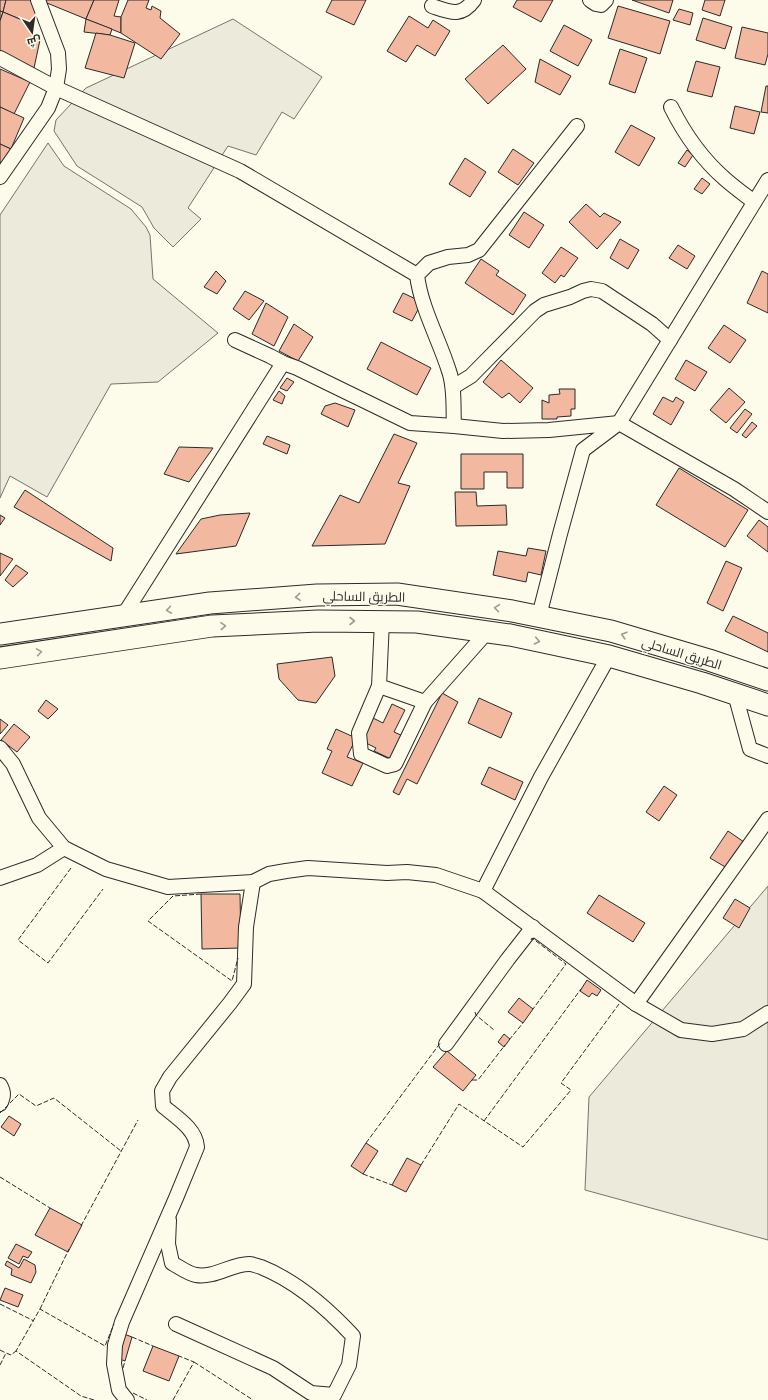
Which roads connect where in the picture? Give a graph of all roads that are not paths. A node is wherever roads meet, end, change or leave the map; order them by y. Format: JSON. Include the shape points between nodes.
{"nodes":[{"id":1,"x":38,"y":0,"type":"edge"},
{"id":2,"x":474,"y":0,"type":"edge"},
{"id":3,"x":590,"y":0,"type":"edge"},
{"id":4,"x":606,"y":0,"type":"edge"},
{"id":5,"x":432,"y":6,"type":"dead end"},
{"id":6,"x":0,"y":58,"type":"edge"},
{"id":7,"x":56,"y":88,"type":"junction"},
{"id":8,"x":671,"y":107,"type":"dead end"},
{"id":9,"x":577,"y":126,"type":"dead end"},
{"id":10,"x":0,"y":177,"type":"edge"},
{"id":11,"x":768,"y":180,"type":"edge"},
{"id":12,"x":754,"y":202,"type":"junction"},
{"id":13,"x":417,"y":276,"type":"junction"},
{"id":14,"x":235,"y":340,"type":"dead end"},
{"id":15,"x":670,"y":340,"type":"junction"},
{"id":16,"x":282,"y":363,"type":"junction"},
{"id":17,"x":453,"y":387,"type":"junction"},
{"id":18,"x":619,"y":423,"type":"junction"},
{"id":19,"x":454,"y":426,"type":"junction"},
{"id":20,"x":768,"y":512,"type":"edge"},
{"id":21,"x":122,"y":616,"type":"junction"},
{"id":22,"x":539,"y":616,"type":"junction"},
{"id":23,"x":382,"y":621,"type":"junction"},
{"id":24,"x":487,"y":632,"type":"junction"},
{"id":25,"x":0,"y":634,"type":"edge"},
{"id":26,"x":609,"y":656,"type":"junction"},
{"id":27,"x":0,"y":658,"type":"edge"},
{"id":28,"x":768,"y":680,"type":"edge"},
{"id":29,"x":379,"y":686,"type":"junction"},
{"id":30,"x":735,"y":694,"type":"junction"},
{"id":31,"x":425,"y":702,"type":"junction"},
{"id":32,"x":768,"y":705,"type":"edge"},
{"id":33,"x":0,"y":748,"type":"edge"},
{"id":34,"x":768,"y":756,"type":"edge"},
{"id":35,"x":768,"y":819,"type":"edge"},
{"id":36,"x":64,"y":848,"type":"junction"},
{"id":37,"x":0,"y":878,"type":"edge"},
{"id":38,"x":253,"y":882,"type":"junction"},
{"id":39,"x":482,"y":891,"type":"junction"},
{"id":40,"x":533,"y":927,"type":"junction"},
{"id":41,"x":636,"y":1004,"type":"junction"},
{"id":42,"x":768,"y":1013,"type":"edge"},
{"id":43,"x":446,"y":1044,"type":"dead end"},
{"id":44,"x":0,"y":1085,"type":"edge"},
{"id":45,"x":0,"y":1104,"type":"edge"},
{"id":46,"x":169,"y":1214,"type":"junction"},
{"id":47,"x":176,"y":1324,"type":"dead end"},
{"id":48,"x":127,"y":1400,"type":"edge"}],
"edges":[{"from":1,"to":7,"type":"street","via":[[58,52]]},
{"from":2,"to":5,"type":"street","via":[[468,8],[451,12]]},
{"from":3,"to":4,"type":"street","via":[[601,5]]},
{"from":6,"to":7,"type":"street"},
{"from":7,"to":10,"type":"street","via":[[48,108]]},
{"from":7,"to":13,"type":"street","via":[[240,171]]},
{"from":8,"to":12,"type":"street","via":[[680,126],[706,160],[724,179]]},
{"from":9,"to":13,"type":"street","via":[[479,250],[468,255],[448,256],[429,263]]},
{"from":11,"to":12,"type":"street"},
{"from":12,"to":15,"type":"street"},
{"from":13,"to":17,"type":"street","via":[[418,288],[450,372]]},
{"from":14,"to":16,"type":"street"},
{"from":15,"to":17,"type":"street","via":[[652,324],[602,291],[591,289],[544,305],[470,376]]},
{"from":15,"to":18,"type":"street"},
{"from":16,"to":19,"type":"street","via":[[410,423]]},
{"from":16,"to":21,"type":"street"},
{"from":17,"to":19,"type":"street"},
{"from":18,"to":19,"type":"street","via":[[549,430],[503,431]]},
{"from":18,"to":20,"type":"street","via":[[734,489]]},
{"from":18,"to":22,"type":"street","via":[[583,450]]},
{"from":22,"to":21,"type":"highway","name":"الطريق الساحلي","one_way":true,"via":[[396,594],[317,595],[210,603]]},
{"from":21,"to":25,"type":"highway","name":"الطريق الساحلي"},
{"from":28,"to":22,"type":"highway","name":"الطريق الساحلي","one_way":true,"via":[[611,631]]},
{"from":23,"to":24,"type":"highway","name":"الطريق الساحلي","via":[[417,622]]},
{"from":27,"to":23,"type":"highway","name":"الطريق الساحلي","one_way":true,"via":[[212,626]]},
{"from":23,"to":29,"type":"street"},
{"from":24,"to":26,"type":"highway","name":"الطريق الساحلي","one_way":true},
{"from":24,"to":31,"type":"street"},
{"from":26,"to":30,"type":"highway","name":"الطريق الساحلي"},
{"from":26,"to":39,"type":"street","via":[[541,777]]},
{"from":29,"to":31,"type":"street"},
{"from":29,"to":31,"type":"street","via":[[359,733],[361,754],[388,766],[395,764]]},
{"from":30,"to":32,"type":"highway","name":"الطريق الساحلي"},
{"from":30,"to":34,"type":"street","via":[[750,749]]},
{"from":33,"to":36,"type":"street","via":[[13,764],[38,818]]},
{"from":35,"to":41,"type":"street"},
{"from":36,"to":37,"type":"street","via":[[37,865]]},
{"from":36,"to":38,"type":"street","via":[[106,869],[168,887]]},
{"from":38,"to":39,"type":"street","via":[[269,874],[308,868],[436,875]]},
{"from":38,"to":46,"type":"street","via":[[246,927],[244,984],[182,1061],[162,1091],[164,1106],[181,1120],[197,1140],[197,1147]]},
{"from":39,"to":40,"type":"street"},
{"from":40,"to":41,"type":"street"},
{"from":40,"to":43,"type":"street"},
{"from":41,"to":42,"type":"street","via":[[681,1030],[712,1034],[743,1029]]},
{"from":44,"to":45,"type":"street","via":[[3,1091]]},
{"from":46,"to":47,"type":"street","via":[[168,1244],[172,1263],[195,1275],[209,1275],[250,1263],[272,1272],[304,1292],[352,1336],[349,1365],[334,1395],[311,1393],[273,1368]]},
{"from":46,"to":48,"type":"street","via":[[140,1278],[115,1345],[114,1364],[119,1390]]}]}
